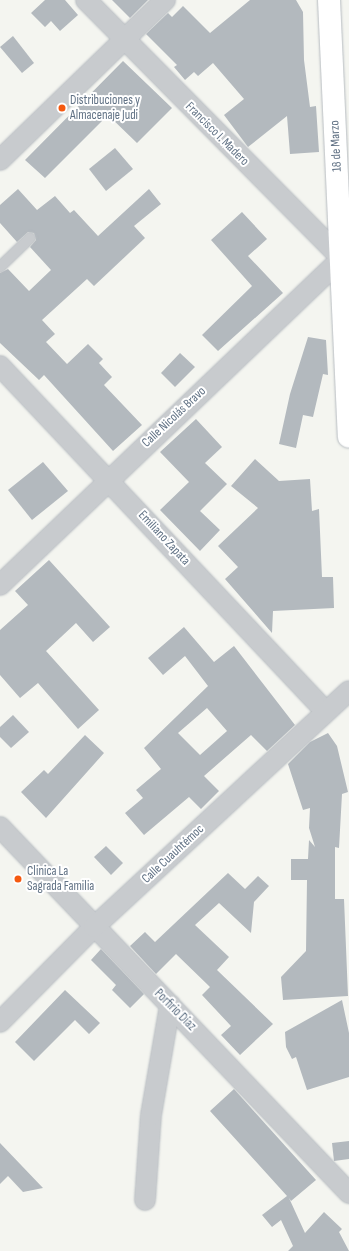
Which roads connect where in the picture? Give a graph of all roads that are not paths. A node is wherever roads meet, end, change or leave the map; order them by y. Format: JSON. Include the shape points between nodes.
{"nodes":[{"id":1,"x":86,"y":0,"type":"edge"},
{"id":2,"x":165,"y":0,"type":"edge"},
{"id":3,"x":329,"y":0,"type":"edge"},
{"id":4,"x":124,"y":41,"type":"junction"},
{"id":5,"x":0,"y":160,"type":"edge"},
{"id":6,"x":30,"y":238,"type":"dead end"},
{"id":7,"x":346,"y":259,"type":"edge"},
{"id":8,"x":0,"y":267,"type":"edge"},
{"id":9,"x":0,"y":366,"type":"edge"},
{"id":10,"x":349,"y":437,"type":"edge"},
{"id":11,"x":109,"y":479,"type":"junction"},
{"id":12,"x":0,"y":585,"type":"edge"},
{"id":13,"x":349,"y":691,"type":"edge"},
{"id":14,"x":326,"y":712,"type":"junction"},
{"id":15,"x":0,"y":827,"type":"edge"},
{"id":16,"x":94,"y":927,"type":"junction"},
{"id":17,"x":170,"y":1005,"type":"junction"},
{"id":18,"x":0,"y":1022,"type":"edge"},
{"id":19,"x":349,"y":1193,"type":"edge"},
{"id":20,"x":145,"y":1200,"type":"dead end"}],
"edges":[{"from":1,"to":4,"type":"street","name":"Francisco I. Madero"},
{"from":2,"to":4,"type":"street"},
{"from":3,"to":7,"type":"main road","name":"18 de Marzo"},
{"from":4,"to":5,"type":"street"},
{"from":4,"to":7,"type":"street","name":"Francisco I. Madero"},
{"from":6,"to":8,"type":"lane"},
{"from":7,"to":10,"type":"main road","name":"18 de Marzo"},
{"from":7,"to":11,"type":"street","name":"Calle Nicolás Bravo"},
{"from":9,"to":11,"type":"street","name":"Emiliano Zapata"},
{"from":11,"to":12,"type":"street","name":"Calle Nicolás Bravo"},
{"from":11,"to":14,"type":"street","name":"Emiliano Zapata"},
{"from":13,"to":14,"type":"street","name":"Calle Cuauhtémoc"},
{"from":14,"to":16,"type":"street","name":"Calle Cuauhtémoc"},
{"from":15,"to":16,"type":"street","name":"Porfirio Díaz"},
{"from":16,"to":17,"type":"street","name":"Porfirio Díaz"},
{"from":16,"to":18,"type":"street","name":"Calle Cuauhtémoc"},
{"from":17,"to":19,"type":"street","name":"Porfirio Díaz"},
{"from":17,"to":20,"type":"street","via":[[151,1115]]}]}
